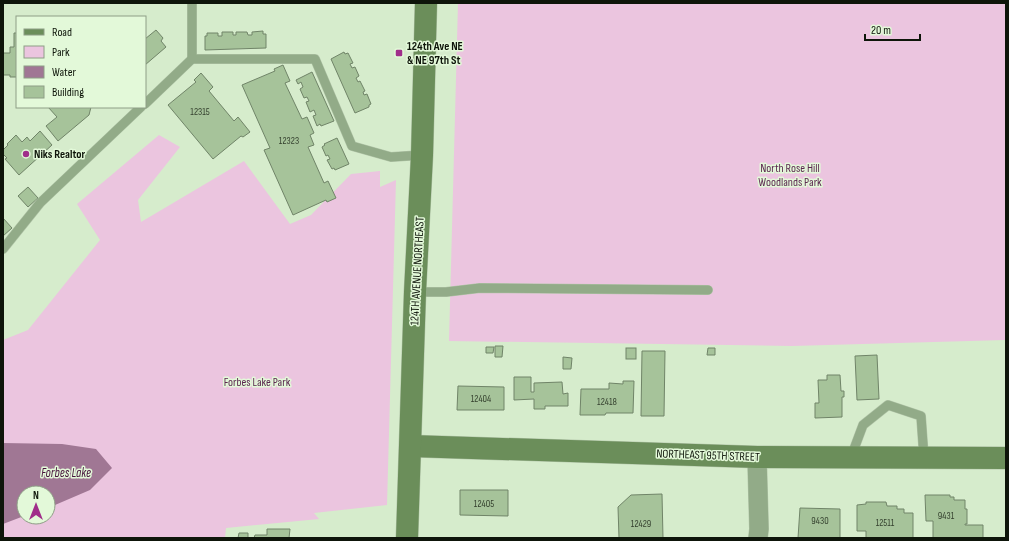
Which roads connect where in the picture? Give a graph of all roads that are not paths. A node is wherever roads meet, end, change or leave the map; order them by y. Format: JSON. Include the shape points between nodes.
{"nodes":[{"id":1,"x":192,"y":3,"type":"edge"},
{"id":2,"x":426,"y":3,"type":"edge"},
{"id":3,"x":192,"y":59,"type":"junction"},
{"id":4,"x":146,"y":103,"type":"edge"},
{"id":5,"x":141,"y":108,"type":"edge"},
{"id":6,"x":422,"y":155,"type":"junction"},
{"id":7,"x":3,"y":249,"type":"edge"},
{"id":8,"x":708,"y":290,"type":"dead end"},
{"id":9,"x":415,"y":292,"type":"junction"},
{"id":10,"x":411,"y":446,"type":"junction"},
{"id":11,"x":757,"y":456,"type":"junction"},
{"id":12,"x":851,"y":457,"type":"junction"},
{"id":13,"x":924,"y":458,"type":"junction"},
{"id":14,"x":1006,"y":458,"type":"edge"},
{"id":15,"x":407,"y":538,"type":"edge"},
{"id":16,"x":758,"y":538,"type":"edge"}],
"edges":[{"from":1,"to":3,"type":"lane"},
{"from":2,"to":6,"type":"street","name":"124TH AVENUE NORTHEAST"},
{"from":3,"to":4,"type":"lane"},
{"from":3,"to":6,"type":"lane","via":[[315,59],[352,146],[391,157]]},
{"from":5,"to":7,"type":"lane","via":[[40,203]]},
{"from":6,"to":9,"type":"street","name":"124TH AVENUE NORTHEAST"},
{"from":8,"to":9,"type":"lane","via":[[480,288]]},
{"from":9,"to":10,"type":"street","name":"124TH AVENUE NORTHEAST"},
{"from":10,"to":11,"type":"street","name":"NORTHEAST 95TH STREET"},
{"from":10,"to":15,"type":"street","name":"124TH AVENUE NORTHEAST"},
{"from":11,"to":12,"type":"street","name":"NORTHEAST 95TH STREET"},
{"from":11,"to":16,"type":"street"},
{"from":12,"to":13,"type":"street","name":"NORTHEAST 95TH STREET"},
{"from":12,"to":13,"type":"lane","via":[[863,425],[888,406],[921,416]]},
{"from":13,"to":14,"type":"street","name":"NORTHEAST 95TH STREET"}]}
